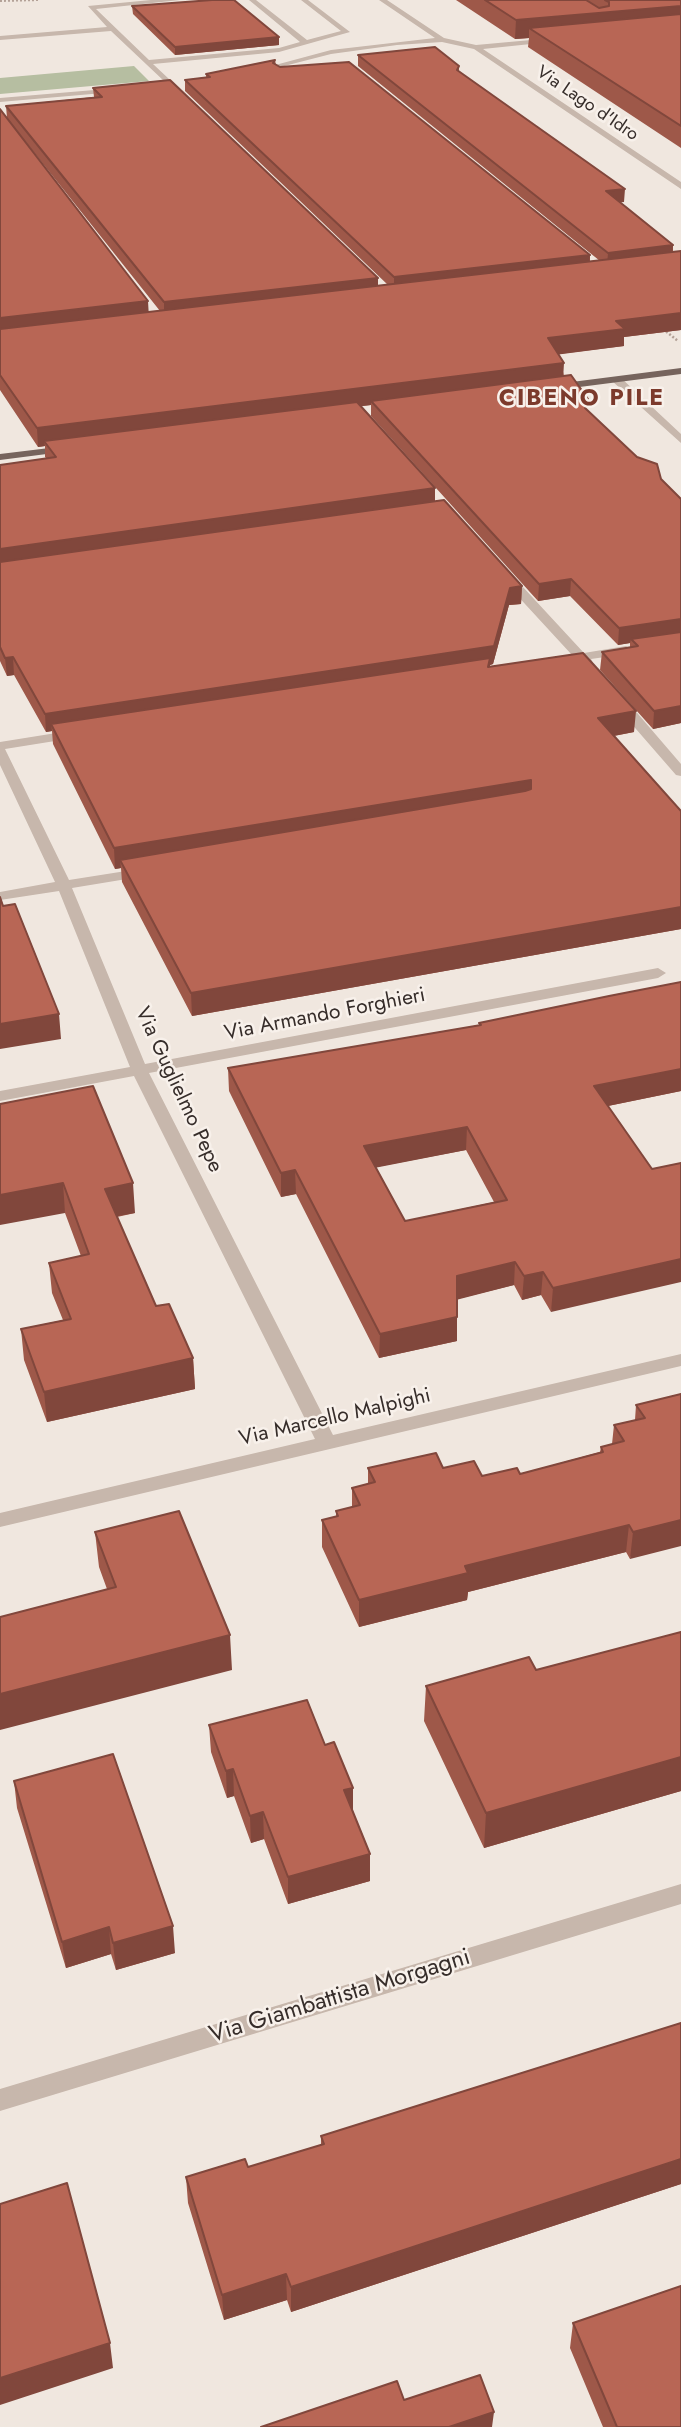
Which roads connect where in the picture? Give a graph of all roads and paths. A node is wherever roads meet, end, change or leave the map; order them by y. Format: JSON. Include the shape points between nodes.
{"nodes":[{"id":1,"x":39,"y":0,"type":"edge"},
{"id":2,"x":83,"y":0,"type":"edge"},
{"id":3,"x":177,"y":0,"type":"edge"},
{"id":4,"x":252,"y":0,"type":"edge"},
{"id":5,"x":304,"y":0,"type":"edge"},
{"id":6,"x":382,"y":0,"type":"edge"},
{"id":7,"x":0,"y":1,"type":"edge"},
{"id":8,"x":90,"y":7,"type":"junction"},
{"id":9,"x":112,"y":29,"type":"junction"},
{"id":10,"x":0,"y":38,"type":"edge"},
{"id":11,"x":442,"y":40,"type":"junction"},
{"id":12,"x":558,"y":40,"type":"edge"},
{"id":13,"x":306,"y":43,"type":"junction"},
{"id":14,"x":476,"y":47,"type":"junction"},
{"id":15,"x":331,"y":52,"type":"junction"},
{"id":16,"x":341,"y":61,"type":"edge"},
{"id":17,"x":146,"y":62,"type":"junction"},
{"id":18,"x":284,"y":74,"type":"edge"},
{"id":19,"x":182,"y":84,"type":"dead end"},
{"id":20,"x":170,"y":85,"type":"junction"},
{"id":21,"x":158,"y":86,"type":"edge"},
{"id":22,"x":123,"y":89,"type":"edge"},
{"id":23,"x":0,"y":100,"type":"edge"},
{"id":24,"x":190,"y":104,"type":"edge"},
{"id":25,"x":681,"y":170,"type":"edge"},
{"id":26,"x":661,"y":173,"type":"junction"},
{"id":27,"x":681,"y":187,"type":"edge"},
{"id":28,"x":659,"y":326,"type":"edge"},
{"id":29,"x":681,"y":344,"type":"edge"},
{"id":30,"x":681,"y":370,"type":"edge"},
{"id":31,"x":616,"y":379,"type":"junction"},
{"id":32,"x":548,"y":388,"type":"edge"},
{"id":33,"x":681,"y":440,"type":"edge"},
{"id":34,"x":75,"y":447,"type":"edge"},
{"id":35,"x":0,"y":457,"type":"edge"},
{"id":36,"x":500,"y":569,"type":"edge"},
{"id":37,"x":643,"y":648,"type":"edge"},
{"id":38,"x":581,"y":657,"type":"junction"},
{"id":39,"x":553,"y":661,"type":"edge"},
{"id":40,"x":598,"y":676,"type":"edge"},
{"id":41,"x":615,"y":695,"type":"edge"},
{"id":42,"x":83,"y":733,"type":"edge"},
{"id":43,"x":0,"y":746,"type":"edge"},
{"id":44,"x":0,"y":751,"type":"edge"},
{"id":45,"x":678,"y":765,"type":"edge"},
{"id":46,"x":159,"y":869,"type":"edge"},
{"id":47,"x":64,"y":886,"type":"junction"},
{"id":48,"x":0,"y":896,"type":"edge"},
{"id":49,"x":658,"y":974,"type":"dead end"},
{"id":50,"x":140,"y":1071,"type":"junction"},
{"id":51,"x":0,"y":1096,"type":"edge"},
{"id":52,"x":681,"y":1360,"type":"edge"},
{"id":53,"x":327,"y":1443,"type":"junction"},
{"id":54,"x":0,"y":1520,"type":"edge"},
{"id":55,"x":681,"y":1894,"type":"edge"},
{"id":56,"x":0,"y":2100,"type":"edge"}],
"edges":[{"from":1,"to":7,"type":"path"},
{"from":2,"to":8,"type":"street"},
{"from":3,"to":8,"type":"street"},
{"from":4,"to":13,"type":"street"},
{"from":5,"to":13,"type":"street","via":[[346,32]]},
{"from":6,"to":11,"type":"street"},
{"from":8,"to":9,"type":"street"},
{"from":9,"to":10,"type":"street"},
{"from":9,"to":17,"type":"street"},
{"from":11,"to":14,"type":"street"},
{"from":11,"to":15,"type":"street"},
{"from":12,"to":14,"type":"street"},
{"from":13,"to":17,"type":"street","via":[[279,50]]},
{"from":14,"to":26,"type":"street","name":"Via Lago d'Idro"},
{"from":15,"to":16,"type":"street"},
{"from":15,"to":18,"type":"street","via":[[244,76]]},
{"from":17,"to":20,"type":"street"},
{"from":19,"to":20,"type":"street"},
{"from":20,"to":21,"type":"street"},
{"from":20,"to":24,"type":"street"},
{"from":22,"to":23,"type":"street"},
{"from":25,"to":26,"type":"street"},
{"from":26,"to":27,"type":"street","name":"Via Lago d'Idro"},
{"from":28,"to":29,"type":"path"},
{"from":30,"to":31,"type":"main road"},
{"from":31,"to":32,"type":"main road"},
{"from":31,"to":33,"type":"street"},
{"from":34,"to":35,"type":"main road"},
{"from":36,"to":38,"type":"street"},
{"from":37,"to":38,"type":"street"},
{"from":38,"to":39,"type":"street"},
{"from":38,"to":40,"type":"street"},
{"from":41,"to":45,"type":"street"},
{"from":42,"to":43,"type":"street"},
{"from":44,"to":47,"type":"street","name":"Via Guglielmo Pepe"},
{"from":46,"to":47,"type":"street"},
{"from":47,"to":48,"type":"street"},
{"from":47,"to":50,"type":"street","name":"Via Guglielmo Pepe"},
{"from":49,"to":50,"type":"street","name":"Via Armando Forghieri"},
{"from":50,"to":51,"type":"street","name":"Via Armando Forghieri"},
{"from":50,"to":53,"type":"street","name":"Via Guglielmo Pepe"},
{"from":52,"to":53,"type":"street","name":"Via Marcello Malpighi"},
{"from":53,"to":54,"type":"street","name":"Via Marcello Malpighi"},
{"from":55,"to":56,"type":"street","name":"Via Giambattista Morgagni"}]}
